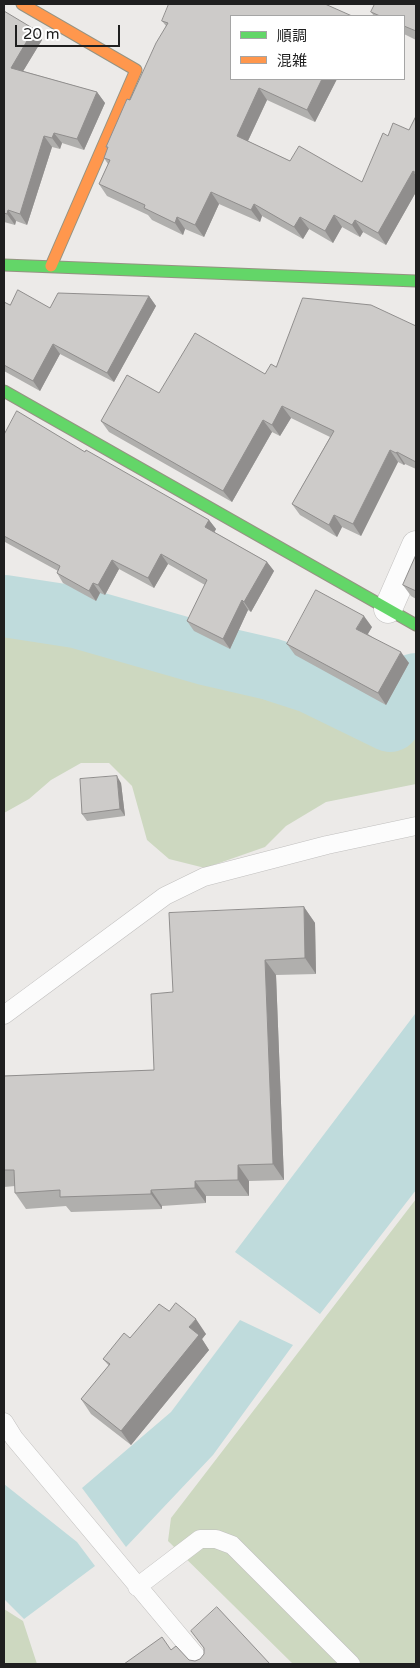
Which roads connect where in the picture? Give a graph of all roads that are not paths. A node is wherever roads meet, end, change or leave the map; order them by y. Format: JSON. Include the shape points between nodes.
{"nodes":[{"id":1,"x":22,"y":4,"type":"edge"},
{"id":2,"x":4,"y":265,"type":"edge"},
{"id":3,"x":51,"y":266,"type":"junction"},
{"id":4,"x":416,"y":281,"type":"edge"},
{"id":5,"x":4,"y":391,"type":"edge"},
{"id":6,"x":416,"y":545,"type":"edge"},
{"id":7,"x":388,"y":610,"type":"junction"},
{"id":8,"x":416,"y":625,"type":"edge"},
{"id":9,"x":416,"y":826,"type":"edge"},
{"id":10,"x":4,"y":1015,"type":"edge"},
{"id":11,"x":4,"y":1422,"type":"edge"},
{"id":12,"x":137,"y":1587,"type":"junction"},
{"id":13,"x":203,"y":1664,"type":"edge"},
{"id":14,"x":351,"y":1664,"type":"edge"}],
"edges":[{"from":1,"to":3,"type":"street","via":[[136,70]]},
{"from":2,"to":3,"type":"street"},
{"from":3,"to":4,"type":"street"},
{"from":5,"to":7,"type":"street"},
{"from":6,"to":7,"type":"street"},
{"from":7,"to":8,"type":"street"},
{"from":9,"to":10,"type":"lane","via":[[204,877],[165,896]]},
{"from":11,"to":12,"type":"lane"},
{"from":12,"to":13,"type":"lane"},
{"from":12,"to":14,"type":"lane","via":[[200,1539],[216,1539],[232,1545]]}]}
